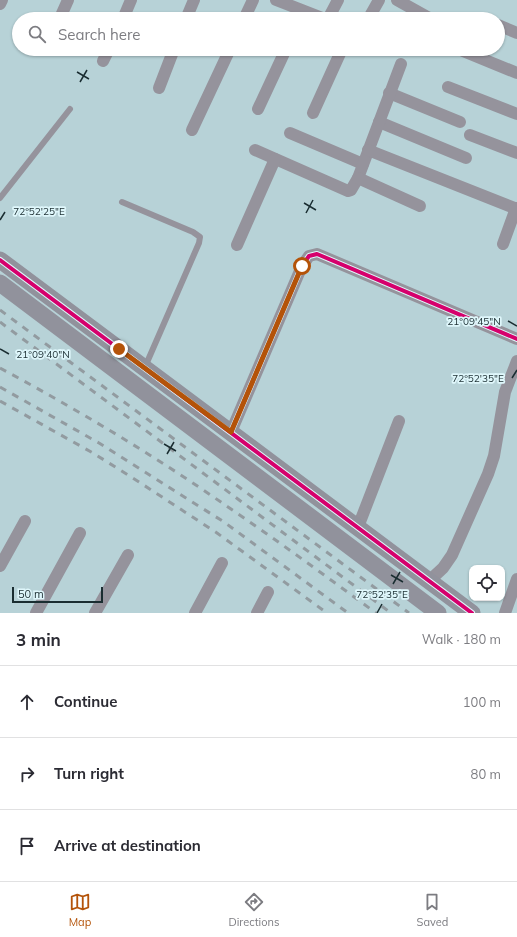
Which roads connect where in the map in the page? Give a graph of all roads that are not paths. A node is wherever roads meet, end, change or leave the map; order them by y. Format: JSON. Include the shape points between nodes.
{"nodes":[{"id":1,"x":2,"y":0,"type":"edge"},
{"id":2,"x":68,"y":0,"type":"edge"},
{"id":3,"x":132,"y":0,"type":"edge"},
{"id":4,"x":194,"y":0,"type":"edge"},
{"id":5,"x":252,"y":0,"type":"edge"},
{"id":6,"x":276,"y":0,"type":"edge"},
{"id":7,"x":338,"y":0,"type":"edge"},
{"id":8,"x":379,"y":0,"type":"edge"},
{"id":9,"x":397,"y":0,"type":"edge"},
{"id":10,"x":293,"y":3,"type":"edge"},
{"id":11,"x":0,"y":4,"type":"edge"},
{"id":12,"x":419,"y":5,"type":"edge"},
{"id":13,"x":63,"y":12,"type":"edge"},
{"id":14,"x":126,"y":12,"type":"edge"},
{"id":15,"x":189,"y":12,"type":"edge"},
{"id":16,"x":247,"y":12,"type":"edge"},
{"id":17,"x":300,"y":12,"type":"edge"},
{"id":18,"x":332,"y":12,"type":"edge"},
{"id":19,"x":372,"y":12,"type":"edge"},
{"id":20,"x":505,"y":28,"type":"edge"},
{"id":21,"x":517,"y":33,"type":"edge"},
{"id":22,"x":106,"y":56,"type":"edge"},
{"id":23,"x":171,"y":56,"type":"edge"},
{"id":24,"x":227,"y":56,"type":"edge"},
{"id":25,"x":283,"y":56,"type":"edge"},
{"id":26,"x":339,"y":56,"type":"edge"},
{"id":27,"x":475,"y":56,"type":"edge"},
{"id":28,"x":103,"y":61,"type":"dead end"},
{"id":29,"x":401,"y":64,"type":"dead end"},
{"id":30,"x":517,"y":73,"type":"edge"},
{"id":31,"x":448,"y":87,"type":"dead end"},
{"id":32,"x":159,"y":88,"type":"dead end"},
{"id":33,"x":390,"y":93,"type":"junction"},
{"id":34,"x":70,"y":109,"type":"dead end"},
{"id":35,"x":258,"y":109,"type":"dead end"},
{"id":36,"x":313,"y":113,"type":"dead end"},
{"id":37,"x":517,"y":114,"type":"edge"},
{"id":38,"x":379,"y":122,"type":"junction"},
{"id":39,"x":460,"y":122,"type":"dead end"},
{"id":40,"x":192,"y":130,"type":"dead end"},
{"id":41,"x":290,"y":132,"type":"dead end"},
{"id":42,"x":470,"y":135,"type":"dead end"},
{"id":43,"x":255,"y":150,"type":"dead end"},
{"id":44,"x":368,"y":150,"type":"junction"},
{"id":45,"x":517,"y":153,"type":"edge"},
{"id":46,"x":466,"y":158,"type":"dead end"},
{"id":47,"x":275,"y":159,"type":"junction"},
{"id":48,"x":363,"y":164,"type":"junction"},
{"id":49,"x":358,"y":178,"type":"junction"},
{"id":50,"x":0,"y":198,"type":"edge"},
{"id":51,"x":122,"y":202,"type":"dead end"},
{"id":52,"x":420,"y":206,"type":"dead end"},
{"id":53,"x":516,"y":209,"type":"edge"},
{"id":54,"x":503,"y":244,"type":"dead end"},
{"id":55,"x":238,"y":245,"type":"dead end"},
{"id":56,"x":0,"y":260,"type":"edge"},
{"id":57,"x":0,"y":283,"type":"edge"},
{"id":58,"x":517,"y":339,"type":"edge"},
{"id":59,"x":517,"y":361,"type":"edge"},
{"id":60,"x":139,"y":364,"type":"junction"},
{"id":61,"x":124,"y":376,"type":"junction"},
{"id":62,"x":399,"y":421,"type":"dead end"},
{"id":63,"x":231,"y":432,"type":"junction"},
{"id":64,"x":331,"y":508,"type":"junction"},
{"id":65,"x":25,"y":521,"type":"dead end"},
{"id":66,"x":319,"y":523,"type":"junction"},
{"id":67,"x":358,"y":528,"type":"junction"},
{"id":68,"x":80,"y":532,"type":"dead end"},
{"id":69,"x":128,"y":555,"type":"dead end"},
{"id":70,"x":222,"y":563,"type":"dead end"},
{"id":71,"x":0,"y":566,"type":"edge"},
{"id":72,"x":517,"y":579,"type":"edge"},
{"id":73,"x":429,"y":581,"type":"junction"},
{"id":74,"x":268,"y":592,"type":"dead end"},
{"id":75,"x":99,"y":612,"type":"edge"},
{"id":76,"x":36,"y":613,"type":"edge"},
{"id":77,"x":194,"y":613,"type":"edge"},
{"id":78,"x":257,"y":613,"type":"edge"},
{"id":79,"x":438,"y":613,"type":"edge"},
{"id":80,"x":472,"y":613,"type":"edge"},
{"id":81,"x":505,"y":613,"type":"edge"}],
"edges":[{"from":1,"to":11,"type":"street"},
{"from":2,"to":13,"type":"street"},
{"from":3,"to":14,"type":"street"},
{"from":4,"to":15,"type":"street"},
{"from":5,"to":16,"type":"street"},
{"from":6,"to":10,"type":"street"},
{"from":7,"to":18,"type":"street"},
{"from":8,"to":19,"type":"street"},
{"from":9,"to":12,"type":"street"},
{"from":10,"to":17,"type":"street"},
{"from":20,"to":21,"type":"street"},
{"from":22,"to":28,"type":"street"},
{"from":23,"to":32,"type":"street"},
{"from":24,"to":40,"type":"street"},
{"from":25,"to":35,"type":"street"},
{"from":26,"to":36,"type":"street"},
{"from":27,"to":30,"type":"street"},
{"from":29,"to":33,"type":"street"},
{"from":31,"to":37,"type":"street"},
{"from":33,"to":38,"type":"street"},
{"from":33,"to":39,"type":"street"},
{"from":34,"to":50,"type":"lane"},
{"from":38,"to":44,"type":"street"},
{"from":38,"to":46,"type":"street"},
{"from":41,"to":48,"type":"street"},
{"from":42,"to":45,"type":"street"},
{"from":43,"to":47,"type":"street"},
{"from":44,"to":48,"type":"street"},
{"from":44,"to":53,"type":"street"},
{"from":47,"to":49,"type":"street","via":[[348,191],[353,188]]},
{"from":47,"to":55,"type":"street"},
{"from":48,"to":49,"type":"street"},
{"from":49,"to":52,"type":"street"},
{"from":51,"to":60,"type":"lane","via":[[200,237]]},
{"from":53,"to":54,"type":"street"},
{"from":56,"to":60,"type":"street"},
{"from":57,"to":61,"type":"street"},
{"from":58,"to":63,"type":"street","via":[[317,254],[309,256],[302,266]]},
{"from":59,"to":73,"type":"street","via":[[506,392],[494,456],[488,474],[452,555]]},
{"from":60,"to":61,"type":"street"},
{"from":60,"to":63,"type":"street"},
{"from":61,"to":66,"type":"street"},
{"from":62,"to":67,"type":"street"},
{"from":63,"to":64,"type":"street"},
{"from":64,"to":66,"type":"street"},
{"from":64,"to":67,"type":"street"},
{"from":65,"to":71,"type":"street"},
{"from":66,"to":79,"type":"street"},
{"from":67,"to":73,"type":"street"},
{"from":68,"to":76,"type":"street"},
{"from":69,"to":75,"type":"street"},
{"from":70,"to":77,"type":"street"},
{"from":72,"to":81,"type":"street"},
{"from":73,"to":80,"type":"street"},
{"from":74,"to":78,"type":"street"}]}
